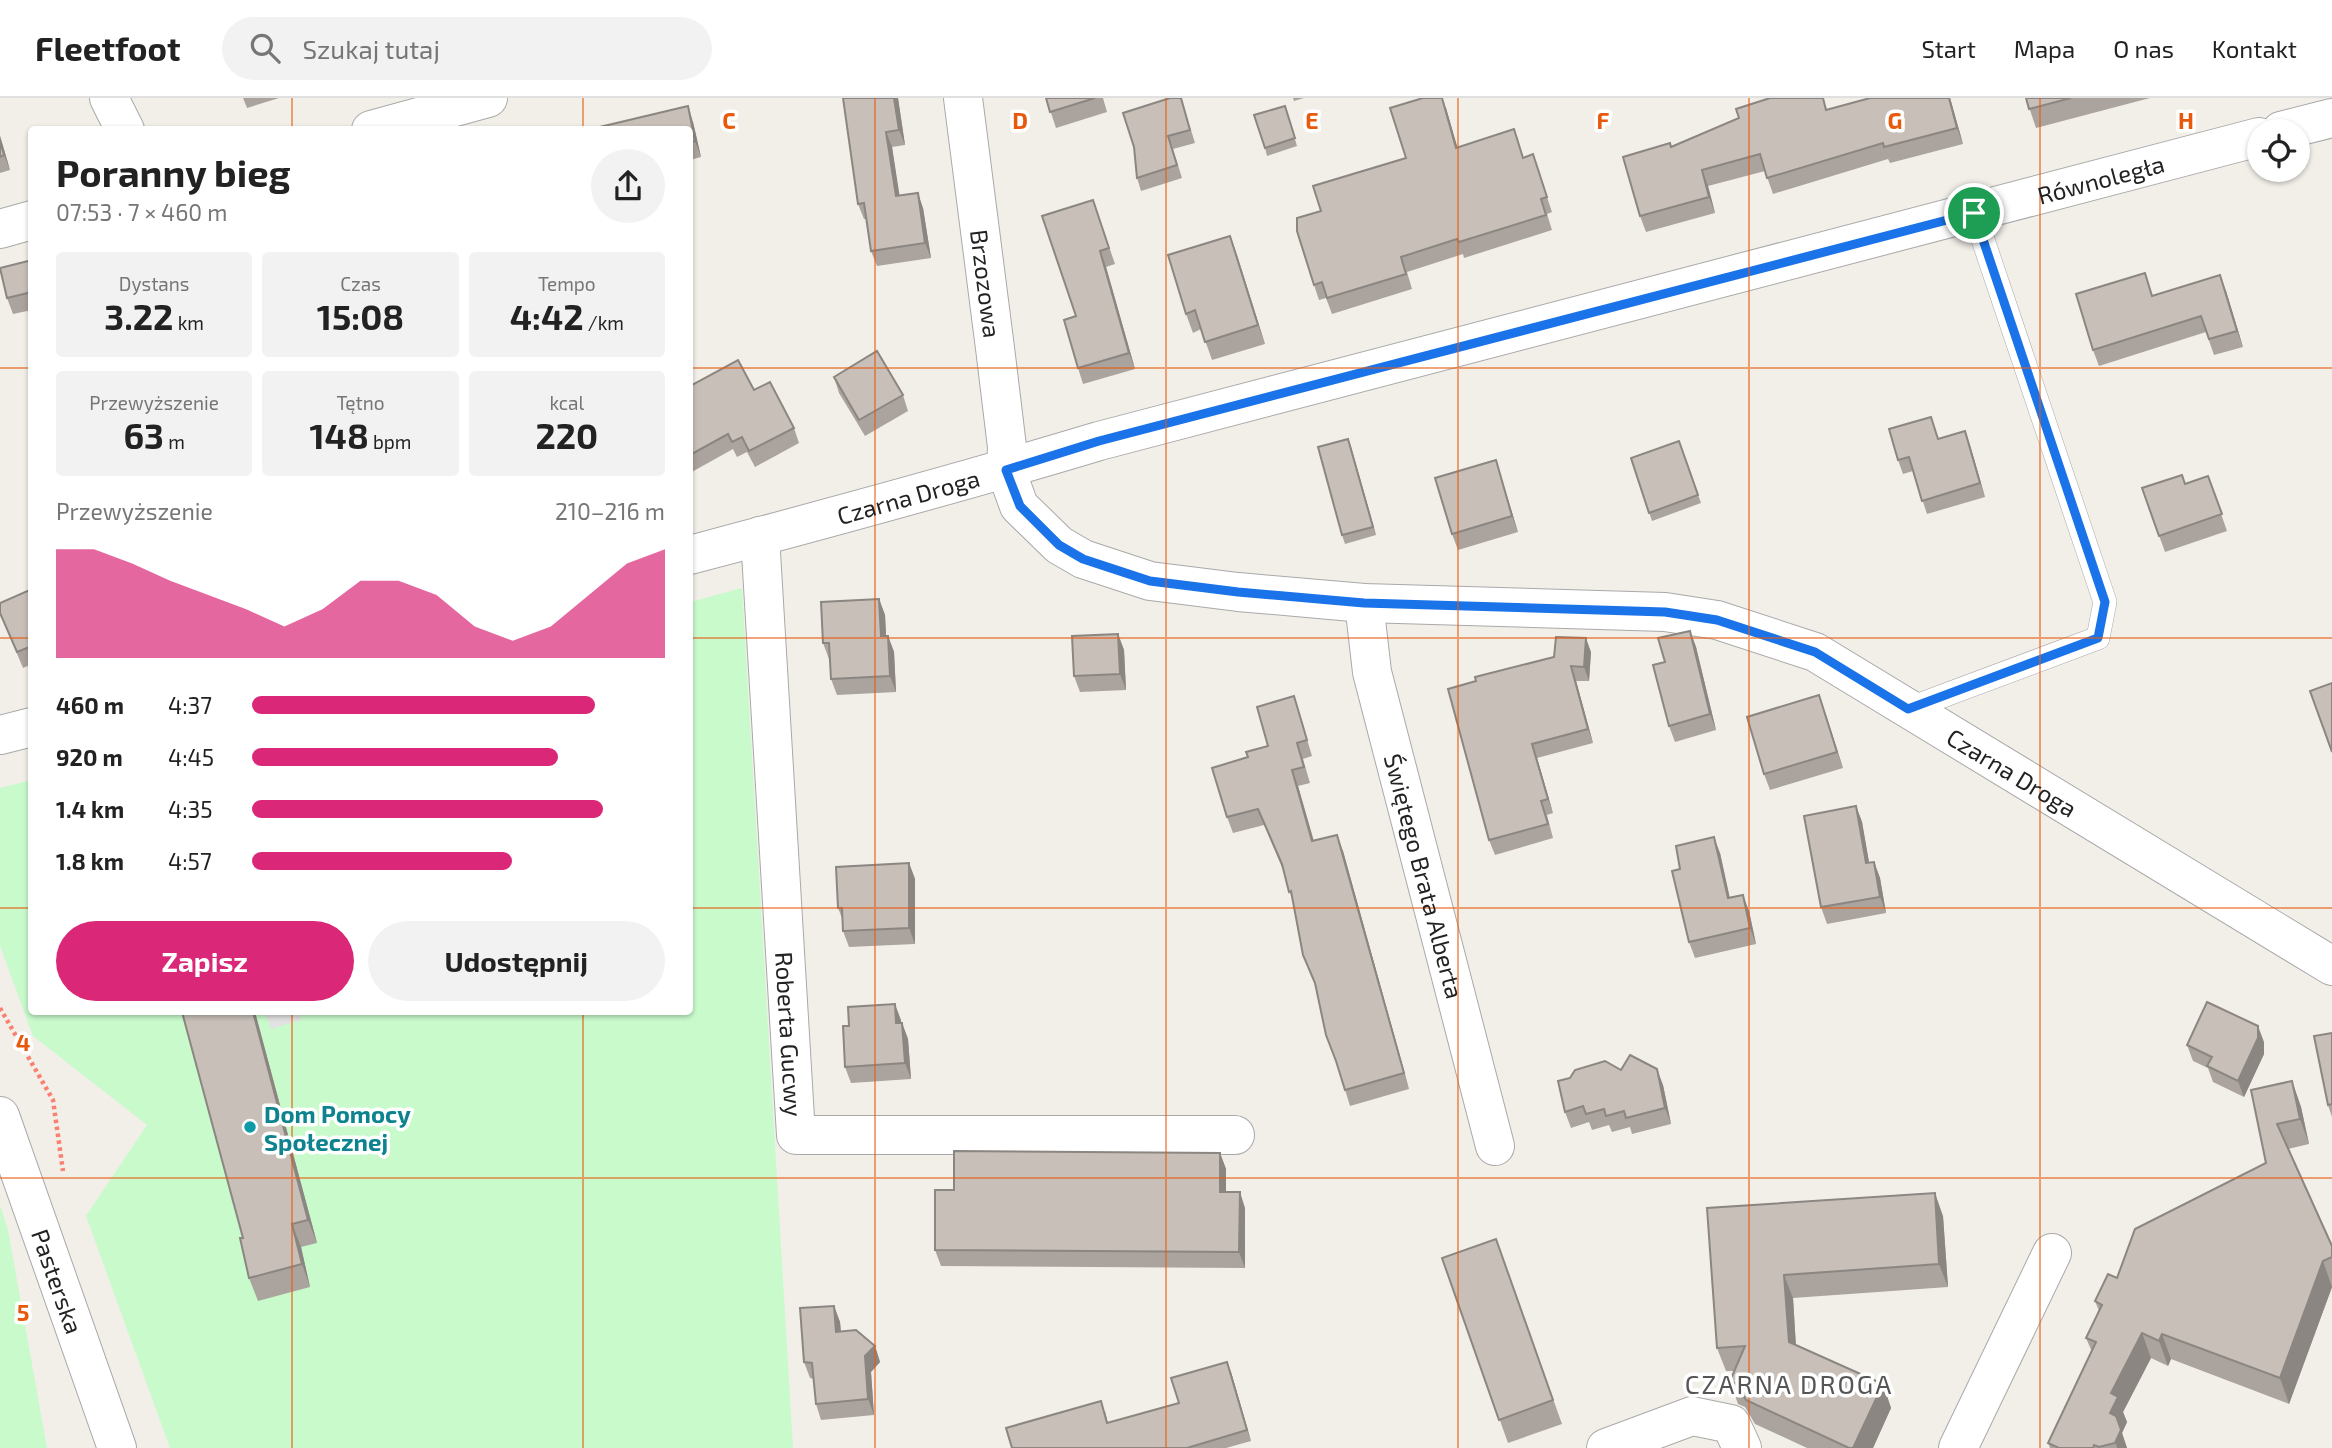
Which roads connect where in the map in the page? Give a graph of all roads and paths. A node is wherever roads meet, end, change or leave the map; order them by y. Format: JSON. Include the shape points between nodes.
{"nodes":[{"id":1,"x":110,"y":98,"type":"edge"},
{"id":2,"x":488,"y":98,"type":"edge"},
{"id":3,"x":963,"y":98,"type":"edge"},
{"id":4,"x":2332,"y":118,"type":"edge"},
{"id":5,"x":2310,"y":124,"type":"edge"},
{"id":6,"x":123,"y":126,"type":"edge"},
{"id":7,"x":386,"y":126,"type":"edge"},
{"id":8,"x":2247,"y":140,"type":"edge"},
{"id":9,"x":1974,"y":213,"type":"junction"},
{"id":10,"x":28,"y":221,"type":"edge"},
{"id":11,"x":0,"y":229,"type":"edge"},
{"id":12,"x":1006,"y":470,"type":"junction"},
{"id":13,"x":760,"y":536,"type":"junction"},
{"id":14,"x":693,"y":554,"type":"edge"},
{"id":15,"x":1364,"y":603,"type":"junction"},
{"id":16,"x":1908,"y":709,"type":"junction"},
{"id":17,"x":28,"y":728,"type":"edge"},
{"id":18,"x":0,"y":735,"type":"edge"},
{"id":19,"x":2332,"y":966,"type":"edge"},
{"id":20,"x":0,"y":1116,"type":"edge"},
{"id":21,"x":1235,"y":1135,"type":"dead end"},
{"id":22,"x":1495,"y":1146,"type":"dead end"},
{"id":23,"x":2052,"y":1253,"type":"dead end"},
{"id":24,"x":117,"y":1448,"type":"edge"},
{"id":25,"x":1606,"y":1448,"type":"edge"},
{"id":26,"x":1742,"y":1448,"type":"edge"},
{"id":27,"x":1958,"y":1448,"type":"edge"}],
"edges":[{"from":1,"to":6,"type":"street"},
{"from":2,"to":7,"type":"street"},
{"from":3,"to":12,"type":"street","name":"Brzozowa","via":[[997,360]]},
{"from":4,"to":5,"type":"street"},
{"from":8,"to":9,"type":"street","name":"Równoległa"},
{"from":9,"to":12,"type":"street","name":"Równoległa","via":[[1099,441]]},
{"from":9,"to":16,"type":"lane","via":[[2105,602],[2098,638]]},
{"from":10,"to":11,"type":"street"},
{"from":12,"to":13,"type":"street","name":"Czarna Droga"},
{"from":12,"to":15,"type":"street","name":"Czarna Droga","via":[[1020,506],[1059,545],[1083,559],[1150,581]]},
{"from":13,"to":14,"type":"street","name":"Czarna Droga"},
{"from":13,"to":21,"type":"street","name":"Roberta Gucwy","via":[[796,1135]]},
{"from":15,"to":16,"type":"street","name":"Czarna Droga","via":[[1665,612],[1717,620],[1815,652]]},
{"from":15,"to":22,"type":"street","name":"Świętego Brata Alberta","via":[[1372,672]]},
{"from":16,"to":19,"type":"street","name":"Czarna Droga"},
{"from":17,"to":18,"type":"street"},
{"from":20,"to":24,"type":"street","name":"Pasterska"},
{"from":23,"to":27,"type":"street"},
{"from":25,"to":26,"type":"street","via":[[1692,1416],[1731,1424]]}]}
